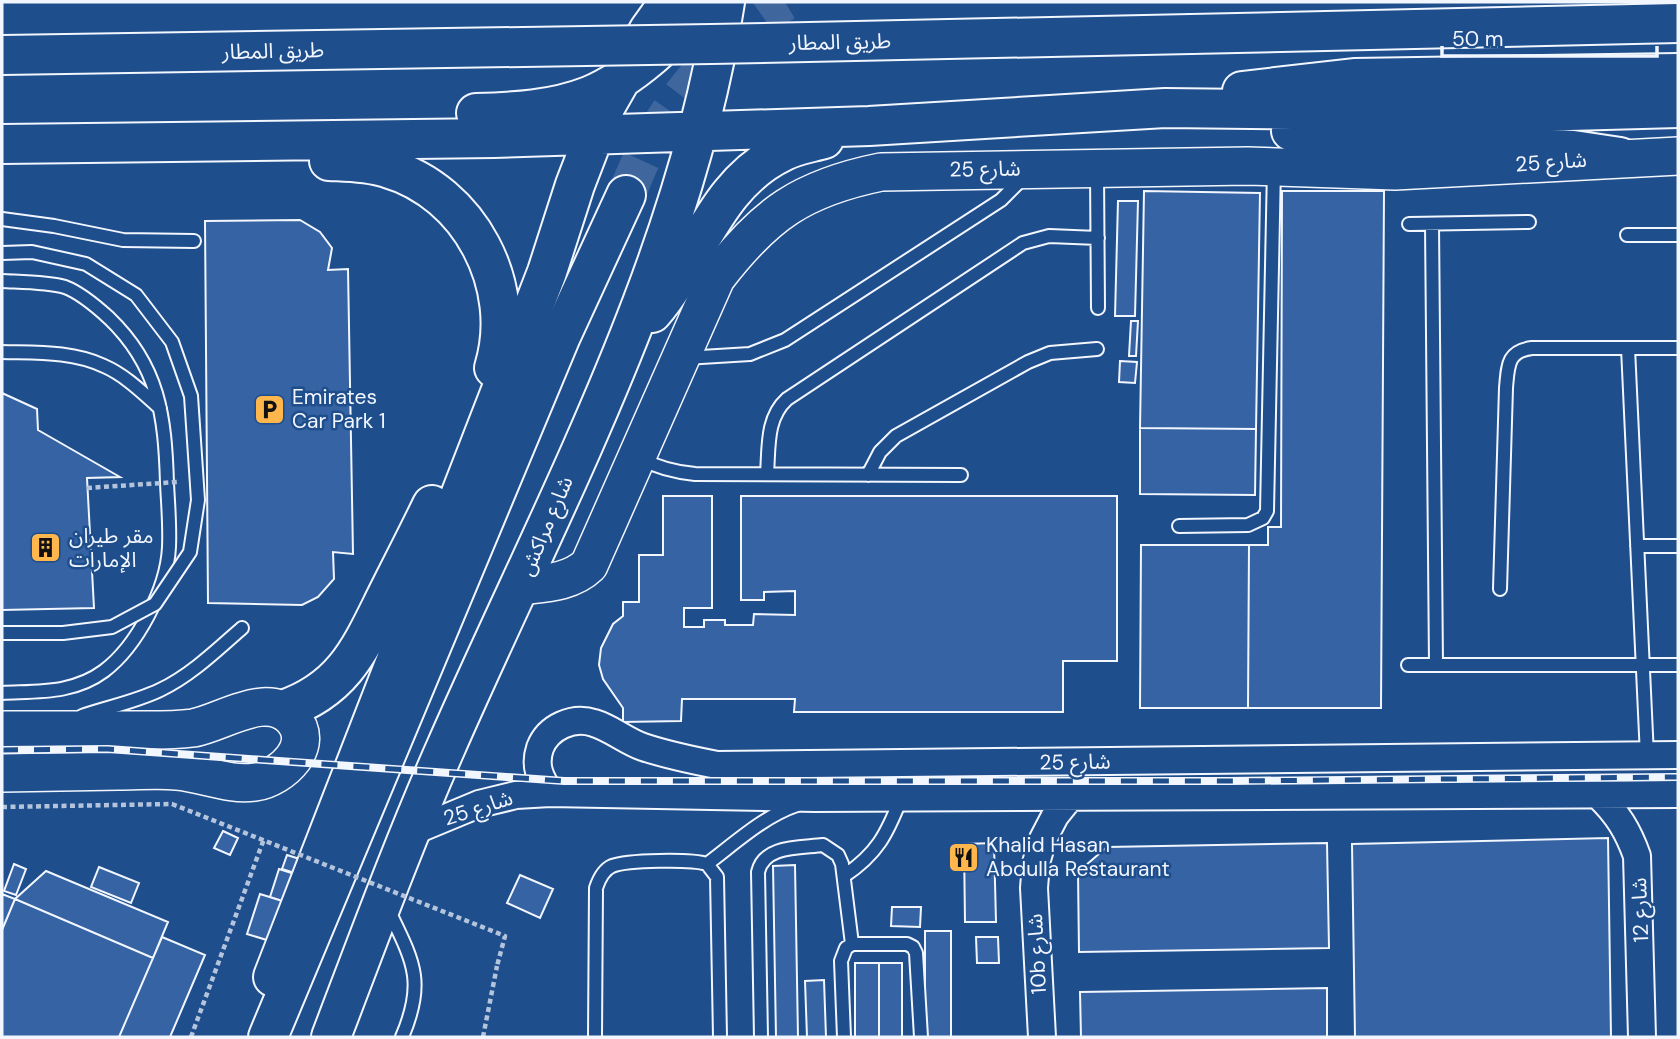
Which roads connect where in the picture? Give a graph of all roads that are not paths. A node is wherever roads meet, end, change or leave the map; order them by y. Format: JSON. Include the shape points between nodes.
{"nodes":[{"id":1,"x":725,"y":2,"type":"edge"},
{"id":2,"x":686,"y":7,"type":"edge"},
{"id":3,"x":1678,"y":23,"type":"edge"},
{"id":4,"x":2,"y":55,"type":"edge"},
{"id":5,"x":1678,"y":73,"type":"edge"},
{"id":6,"x":622,"y":79,"type":"junction"},
{"id":7,"x":709,"y":85,"type":"junction"},
{"id":8,"x":1165,"y":108,"type":"junction"},
{"id":9,"x":1678,"y":108,"type":"edge"},
{"id":10,"x":1241,"y":110,"type":"junction"},
{"id":11,"x":869,"y":126,"type":"junction"},
{"id":12,"x":2,"y":127,"type":"edge"},
{"id":13,"x":699,"y":130,"type":"junction"},
{"id":14,"x":594,"y":135,"type":"junction"},
{"id":15,"x":211,"y":141,"type":"junction"},
{"id":16,"x":2,"y":144,"type":"edge"},
{"id":17,"x":1678,"y":156,"type":"edge"},
{"id":18,"x":1620,"y":157,"type":"junction"},
{"id":19,"x":1097,"y":167,"type":"junction"},
{"id":20,"x":1274,"y":167,"type":"junction"},
{"id":21,"x":1032,"y":168,"type":"junction"},
{"id":22,"x":626,"y":195,"type":"tunnel mouth"},
{"id":23,"x":2,"y":219,"type":"edge"},
{"id":24,"x":1529,"y":222,"type":"dead end"},
{"id":25,"x":1409,"y":224,"type":"dead end"},
{"id":26,"x":1432,"y":224,"type":"junction"},
{"id":27,"x":1627,"y":235,"type":"dead end"},
{"id":28,"x":1678,"y":235,"type":"edge"},
{"id":29,"x":1098,"y":238,"type":"junction"},
{"id":30,"x":194,"y":241,"type":"dead end"},
{"id":31,"x":2,"y":253,"type":"edge"},
{"id":32,"x":2,"y":281,"type":"edge"},
{"id":33,"x":1098,"y":308,"type":"dead end"},
{"id":34,"x":626,"y":340,"type":"junction"},
{"id":35,"x":1628,"y":348,"type":"junction"},
{"id":36,"x":1678,"y":348,"type":"edge"},
{"id":37,"x":1097,"y":349,"type":"dead end"},
{"id":38,"x":2,"y":352,"type":"edge"},
{"id":39,"x":681,"y":358,"type":"junction"},
{"id":40,"x":160,"y":408,"type":"junction"},
{"id":41,"x":637,"y":457,"type":"junction"},
{"id":42,"x":447,"y":474,"type":"junction"},
{"id":43,"x":767,"y":474,"type":"junction"},
{"id":44,"x":868,"y":475,"type":"junction"},
{"id":45,"x":961,"y":475,"type":"dead end"},
{"id":46,"x":1179,"y":526,"type":"dead end"},
{"id":47,"x":1637,"y":545,"type":"junction"},
{"id":48,"x":1678,"y":546,"type":"edge"},
{"id":49,"x":520,"y":586,"type":"junction"},
{"id":50,"x":1500,"y":589,"type":"dead end"},
{"id":51,"x":242,"y":628,"type":"dead end"},
{"id":52,"x":2,"y":633,"type":"edge"},
{"id":53,"x":1408,"y":665,"type":"dead end"},
{"id":54,"x":1436,"y":665,"type":"junction"},
{"id":55,"x":1642,"y":665,"type":"junction"},
{"id":56,"x":1678,"y":665,"type":"edge"},
{"id":57,"x":2,"y":693,"type":"edge"},
{"id":58,"x":282,"y":710,"type":"junction"},
{"id":59,"x":2,"y":730,"type":"edge"},
{"id":60,"x":46,"y":730,"type":"junction"},
{"id":61,"x":360,"y":750,"type":"junction"},
{"id":62,"x":1678,"y":755,"type":"edge"},
{"id":63,"x":1647,"y":756,"type":"junction"},
{"id":64,"x":761,"y":766,"type":"junction"},
{"id":65,"x":2,"y":773,"type":"edge"},
{"id":66,"x":550,"y":793,"type":"junction"},
{"id":67,"x":1678,"y":794,"type":"edge"},
{"id":68,"x":1598,"y":795,"type":"junction"},
{"id":69,"x":775,"y":796,"type":"junction"},
{"id":70,"x":1071,"y":796,"type":"junction"},
{"id":71,"x":815,"y":798,"type":"junction"},
{"id":72,"x":901,"y":798,"type":"junction"},
{"id":73,"x":409,"y":833,"type":"junction"},
{"id":74,"x":707,"y":864,"type":"junction"},
{"id":75,"x":844,"y":876,"type":"junction"},
{"id":76,"x":383,"y":900,"type":"junction"},
{"id":77,"x":852,"y":944,"type":"junction"},
{"id":78,"x":249,"y":1037,"type":"edge"},
{"id":79,"x":268,"y":1037,"type":"edge"},
{"id":80,"x":331,"y":1037,"type":"edge"},
{"id":81,"x":402,"y":1037,"type":"edge"},
{"id":82,"x":595,"y":1037,"type":"edge"},
{"id":83,"x":720,"y":1037,"type":"edge"},
{"id":84,"x":761,"y":1037,"type":"edge"},
{"id":85,"x":844,"y":1037,"type":"edge"},
{"id":86,"x":921,"y":1037,"type":"edge"},
{"id":87,"x":1042,"y":1037,"type":"edge"},
{"id":88,"x":1642,"y":1037,"type":"edge"}],
"edges":[{"from":1,"to":7,"type":"main road","name":"شارع مراكش"},
{"from":2,"to":6,"type":"main road","via":[[657,51]]},
{"from":2,"to":7,"type":"main road"},
{"from":3,"to":4,"type":"main road","name":"طريق المطار","bridge":true},
{"from":5,"to":8,"type":"main road","via":[[1354,78],[1243,91]]},
{"from":6,"to":12,"type":"main road","via":[[564,104],[514,112]]},
{"from":6,"to":14,"type":"main road"},
{"from":7,"to":13,"type":"main road","name":"شارع مراكش"},
{"from":8,"to":10,"type":"main road"},
{"from":8,"to":11,"type":"main road"},
{"from":9,"to":10,"type":"main road"},
{"from":10,"to":18,"type":"main road","via":[[1274,126],[1323,137],[1573,150]]},
{"from":11,"to":13,"type":"main road"},
{"from":11,"to":34,"type":"main road","via":[[785,150],[746,175],[723,201],[679,278]]},
{"from":13,"to":14,"type":"main road"},
{"from":13,"to":34,"type":"main road","name":"شارع مراكش"},
{"from":14,"to":15,"type":"main road"},
{"from":14,"to":61,"type":"main road","via":[[547,272]]},
{"from":15,"to":16,"type":"main road"},
{"from":15,"to":42,"type":"main road","via":[[263,157],[361,162],[388,168],[434,191],[471,229],[495,277],[500,330],[489,382]]},
{"from":17,"to":18,"type":"street","name":"شارع 25"},
{"from":18,"to":20,"type":"street","name":"شارع 25","via":[[1408,170]]},
{"from":19,"to":20,"type":"street","name":"شارع 25"},
{"from":19,"to":21,"type":"street","name":"شارع 25"},
{"from":19,"to":29,"type":"lane"},
{"from":20,"to":46,"type":"lane","via":[[1267,511],[1248,525]]},
{"from":21,"to":39,"type":"lane","via":[[1000,200],[785,340],[750,354]]},
{"from":21,"to":39,"type":"street","name":"شارع 25","via":[[881,172],[842,180],[804,196],[740,246],[716,278]]},
{"from":22,"to":79,"type":"main road","via":[[561,335]]},
{"from":23,"to":30,"type":"lane","via":[[123,240]]},
{"from":24,"to":26,"type":"lane"},
{"from":25,"to":26,"type":"lane"},
{"from":26,"to":54,"type":"lane"},
{"from":27,"to":28,"type":"lane"},
{"from":29,"to":33,"type":"lane"},
{"from":29,"to":43,"type":"lane","via":[[1049,236],[1023,243],[788,399],[772,419]]},
{"from":31,"to":52,"type":"lane","bridge":true,"via":[[32,252],[86,264],[136,295],[173,342],[191,396],[198,500],[190,552],[155,604],[112,627]]},
{"from":32,"to":40,"type":"lane","via":[[65,288],[98,307],[126,335],[148,368]]},
{"from":34,"to":49,"type":"main road","name":"شارع مراكش"},
{"from":35,"to":36,"type":"lane"},
{"from":35,"to":47,"type":"lane"},
{"from":35,"to":50,"type":"lane","via":[[1532,348],[1512,356],[1506,388]]},
{"from":37,"to":44,"type":"lane","via":[[1050,353],[1028,362],[896,436],[880,452]]},
{"from":38,"to":40,"type":"lane","via":[[64,354],[104,366]]},
{"from":39,"to":41,"type":"street","name":"شارع 25"},
{"from":40,"to":57,"type":"lane","via":[[166,444],[169,549],[142,627],[102,672],[65,690]]},
{"from":41,"to":43,"type":"lane","via":[[675,472]]},
{"from":41,"to":49,"type":"street","name":"شارع 25","via":[[589,565],[567,579]]},
{"from":42,"to":58,"type":"main road","via":[[359,652],[334,681],[306,701]]},
{"from":42,"to":61,"type":"main road","via":[[364,691],[359,710]]},
{"from":43,"to":44,"type":"lane"},
{"from":44,"to":45,"type":"lane"},
{"from":47,"to":48,"type":"lane"},
{"from":47,"to":55,"type":"lane"},
{"from":49,"to":73,"type":"main road","name":"شارع مراكش"},
{"from":51,"to":60,"type":"lane","via":[[163,689]]},
{"from":53,"to":54,"type":"lane"},
{"from":54,"to":55,"type":"lane"},
{"from":55,"to":56,"type":"lane"},
{"from":55,"to":63,"type":"lane"},
{"from":58,"to":60,"type":"street","via":[[253,708],[194,728]]},
{"from":58,"to":65,"type":"street","via":[[300,731],[300,745],[284,769],[256,782],[176,771]]},
{"from":59,"to":60,"type":"street"},
{"from":61,"to":78,"type":"main road"},
{"from":62,"to":63,"type":"street","name":"شارع 25"},
{"from":63,"to":64,"type":"street","name":"شارع 25"},
{"from":64,"to":66,"type":"street","name":"شارع 25","via":[[717,765],[674,757],[632,743],[593,722],[575,720],[556,727],[543,740],[537,759],[539,777]]},
{"from":64,"to":69,"type":"street"},
{"from":66,"to":69,"type":"street","name":"شارع 25"},
{"from":66,"to":73,"type":"street","name":"شارع 25","via":[[516,794],[479,804]]},
{"from":67,"to":68,"type":"street","name":"شارع 25"},
{"from":68,"to":70,"type":"street","name":"شارع 25"},
{"from":68,"to":88,"type":"street","name":"شارع 12","via":[[1616,812],[1637,856]]},
{"from":69,"to":71,"type":"street","name":"شارع 25"},
{"from":70,"to":72,"type":"street","name":"شارع 25"},
{"from":70,"to":87,"type":"street","name":"10b شارع","via":[[1055,816],[1036,863]]},
{"from":71,"to":72,"type":"street","name":"شارع 25"},
{"from":71,"to":74,"type":"lane","via":[[785,809]]},
{"from":72,"to":75,"type":"lane","via":[[882,841]]},
{"from":73,"to":76,"type":"main road","name":"شارع مراكش"},
{"from":74,"to":82,"type":"lane","via":[[622,864],[612,866],[598,879]]},
{"from":74,"to":83,"type":"lane","via":[[717,877]]},
{"from":75,"to":77,"type":"lane"},
{"from":75,"to":84,"type":"lane","via":[[838,855],[823,845],[775,852],[760,862]]},
{"from":76,"to":80,"type":"main road","name":"شارع مراكش"},
{"from":76,"to":81,"type":"lane","via":[[415,970],[413,1009]]},
{"from":77,"to":85,"type":"lane","via":[[841,961]]},
{"from":77,"to":86,"type":"lane","via":[[913,947],[918,961]]}]}
